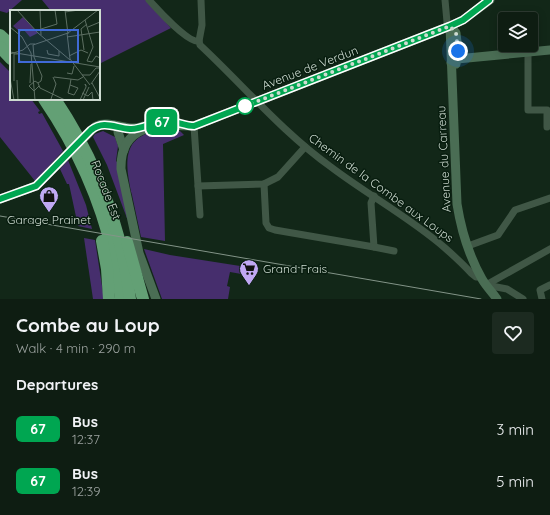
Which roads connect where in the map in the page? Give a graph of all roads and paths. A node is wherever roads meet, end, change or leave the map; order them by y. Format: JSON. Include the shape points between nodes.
{"nodes":[{"id":1,"x":149,"y":0,"type":"edge"},
{"id":2,"x":201,"y":0,"type":"edge"},
{"id":3,"x":445,"y":0,"type":"edge"},
{"id":4,"x":490,"y":0,"type":"edge"},
{"id":5,"x":450,"y":26,"type":"junction"},
{"id":6,"x":0,"y":35,"type":"edge"},
{"id":7,"x":198,"y":42,"type":"junction"},
{"id":8,"x":10,"y":44,"type":"edge"},
{"id":9,"x":0,"y":47,"type":"edge"},
{"id":10,"x":550,"y":50,"type":"edge"},
{"id":11,"x":528,"y":53,"type":"junction"},
{"id":12,"x":10,"y":58,"type":"edge"},
{"id":13,"x":454,"y":61,"type":"junction"},
{"id":14,"x":45,"y":100,"type":"edge"},
{"id":15,"x":56,"y":100,"type":"edge"},
{"id":16,"x":256,"y":102,"type":"junction"},
{"id":17,"x":106,"y":124,"type":"junction"},
{"id":18,"x":191,"y":126,"type":"junction"},
{"id":19,"x":547,"y":126,"type":"dead end"},
{"id":20,"x":118,"y":132,"type":"junction"},
{"id":21,"x":132,"y":137,"type":"junction"},
{"id":22,"x":83,"y":145,"type":"junction"},
{"id":23,"x":305,"y":147,"type":"junction"},
{"id":24,"x":124,"y":150,"type":"junction"},
{"id":25,"x":264,"y":184,"type":"junction"},
{"id":26,"x":198,"y":186,"type":"junction"},
{"id":27,"x":374,"y":196,"type":"junction"},
{"id":28,"x":550,"y":198,"type":"edge"},
{"id":29,"x":0,"y":199,"type":"edge"},
{"id":30,"x":100,"y":207,"type":"junction"},
{"id":31,"x":200,"y":215,"type":"dead end"},
{"id":32,"x":468,"y":246,"type":"junction"},
{"id":33,"x":374,"y":247,"type":"junction"},
{"id":34,"x":550,"y":250,"type":"edge"},
{"id":35,"x":394,"y":251,"type":"dead end"},
{"id":36,"x":466,"y":266,"type":"junction"},
{"id":37,"x":476,"y":267,"type":"junction"},
{"id":38,"x":483,"y":281,"type":"junction"},
{"id":39,"x":550,"y":284,"type":"edge"},
{"id":40,"x":109,"y":299,"type":"edge"},
{"id":41,"x":121,"y":299,"type":"edge"},
{"id":42,"x":130,"y":299,"type":"edge"},
{"id":43,"x":143,"y":299,"type":"edge"},
{"id":44,"x":156,"y":299,"type":"edge"},
{"id":45,"x":492,"y":299,"type":"edge"},
{"id":46,"x":497,"y":299,"type":"edge"},
{"id":47,"x":523,"y":299,"type":"edge"},
{"id":48,"x":542,"y":299,"type":"edge"}],
"edges":[{"from":1,"to":7,"type":"street","name":"Chemin de la Combe aux Loups","via":[[175,26]]},
{"from":2,"to":7,"type":"street","via":[[202,25]]},
{"from":3,"to":5,"type":"street","name":"Avenue du Carreau","via":[[447,22]]},
{"from":4,"to":5,"type":"main road","name":"Avenue de Verdun","via":[[463,20]]},
{"from":5,"to":13,"type":"main road","name":"Avenue du Carreau","via":[[456,33]]},
{"from":5,"to":16,"type":"main road","name":"Avenue de Verdun"},
{"from":6,"to":8,"type":"highway"},
{"from":7,"to":16,"type":"street","name":"Chemin de la Combe aux Loups"},
{"from":9,"to":12,"type":"highway"},
{"from":10,"to":11,"type":"main road"},
{"from":11,"to":13,"type":"main road"},
{"from":11,"to":19,"type":"street","via":[[528,110],[547,110]]},
{"from":13,"to":32,"type":"main road","name":"Avenue du Carreau","via":[[452,74],[457,204]]},
{"from":14,"to":30,"type":"highway","name":"Rocade Est","via":[[78,155]]},
{"from":15,"to":22,"type":"highway","name":"Rocade Est"},
{"from":16,"to":18,"type":"main road","name":"Avenue de Verdun"},
{"from":16,"to":23,"type":"street","name":"Chemin de la Combe aux Loups"},
{"from":17,"to":18,"type":"main road","via":[[138,129],[166,121]]},
{"from":17,"to":20,"type":"main road"},
{"from":17,"to":29,"type":"main road","via":[[98,125],[91,130],[36,186]]},
{"from":18,"to":21,"type":"main road","name":"Avenue de Verdun","via":[[165,124],[148,127]]},
{"from":18,"to":26,"type":"street"},
{"from":20,"to":21,"type":"main road"},
{"from":20,"to":24,"type":"main road"},
{"from":21,"to":24,"type":"main road"},
{"from":22,"to":42,"type":"highway","name":"Rocade Est","via":[[112,215],[123,255]]},
{"from":22,"to":43,"type":"highway","via":[[91,151],[118,212]]},
{"from":23,"to":25,"type":"street","via":[[278,177]]},
{"from":23,"to":27,"type":"street","name":"Chemin de la Combe aux Loups"},
{"from":24,"to":44,"type":"main road","via":[[121,159],[128,203],[145,272]]},
{"from":25,"to":26,"type":"street"},
{"from":25,"to":33,"type":"street","via":[[266,223],[269,228]]},
{"from":26,"to":31,"type":"street"},
{"from":27,"to":33,"type":"street","via":[[371,203]]},
{"from":27,"to":36,"type":"street","name":"Chemin de la Combe aux Loups","via":[[430,235]]},
{"from":28,"to":32,"type":"street","via":[[515,210],[498,235]]},
{"from":30,"to":40,"type":"highway","via":[[97,217],[107,269]]},
{"from":30,"to":41,"type":"highway","name":"Rocade Est","via":[[114,257]]},
{"from":32,"to":37,"type":"main road","name":"Avenue du Carreau"},
{"from":33,"to":35,"type":"street"},
{"from":34,"to":38,"type":"street"},
{"from":36,"to":37,"type":"street"},
{"from":36,"to":38,"type":"street","name":"Chemin de la Combe aux Loups"},
{"from":37,"to":38,"type":"main road","name":"Avenue du Carreau"},
{"from":38,"to":45,"type":"main road","name":"Avenue du Carreau"},
{"from":38,"to":46,"type":"main road","name":"Avenue du Carreau"},
{"from":38,"to":47,"type":"street","via":[[507,289]]},
{"from":39,"to":48,"type":"street","via":[[540,290]]}]}
